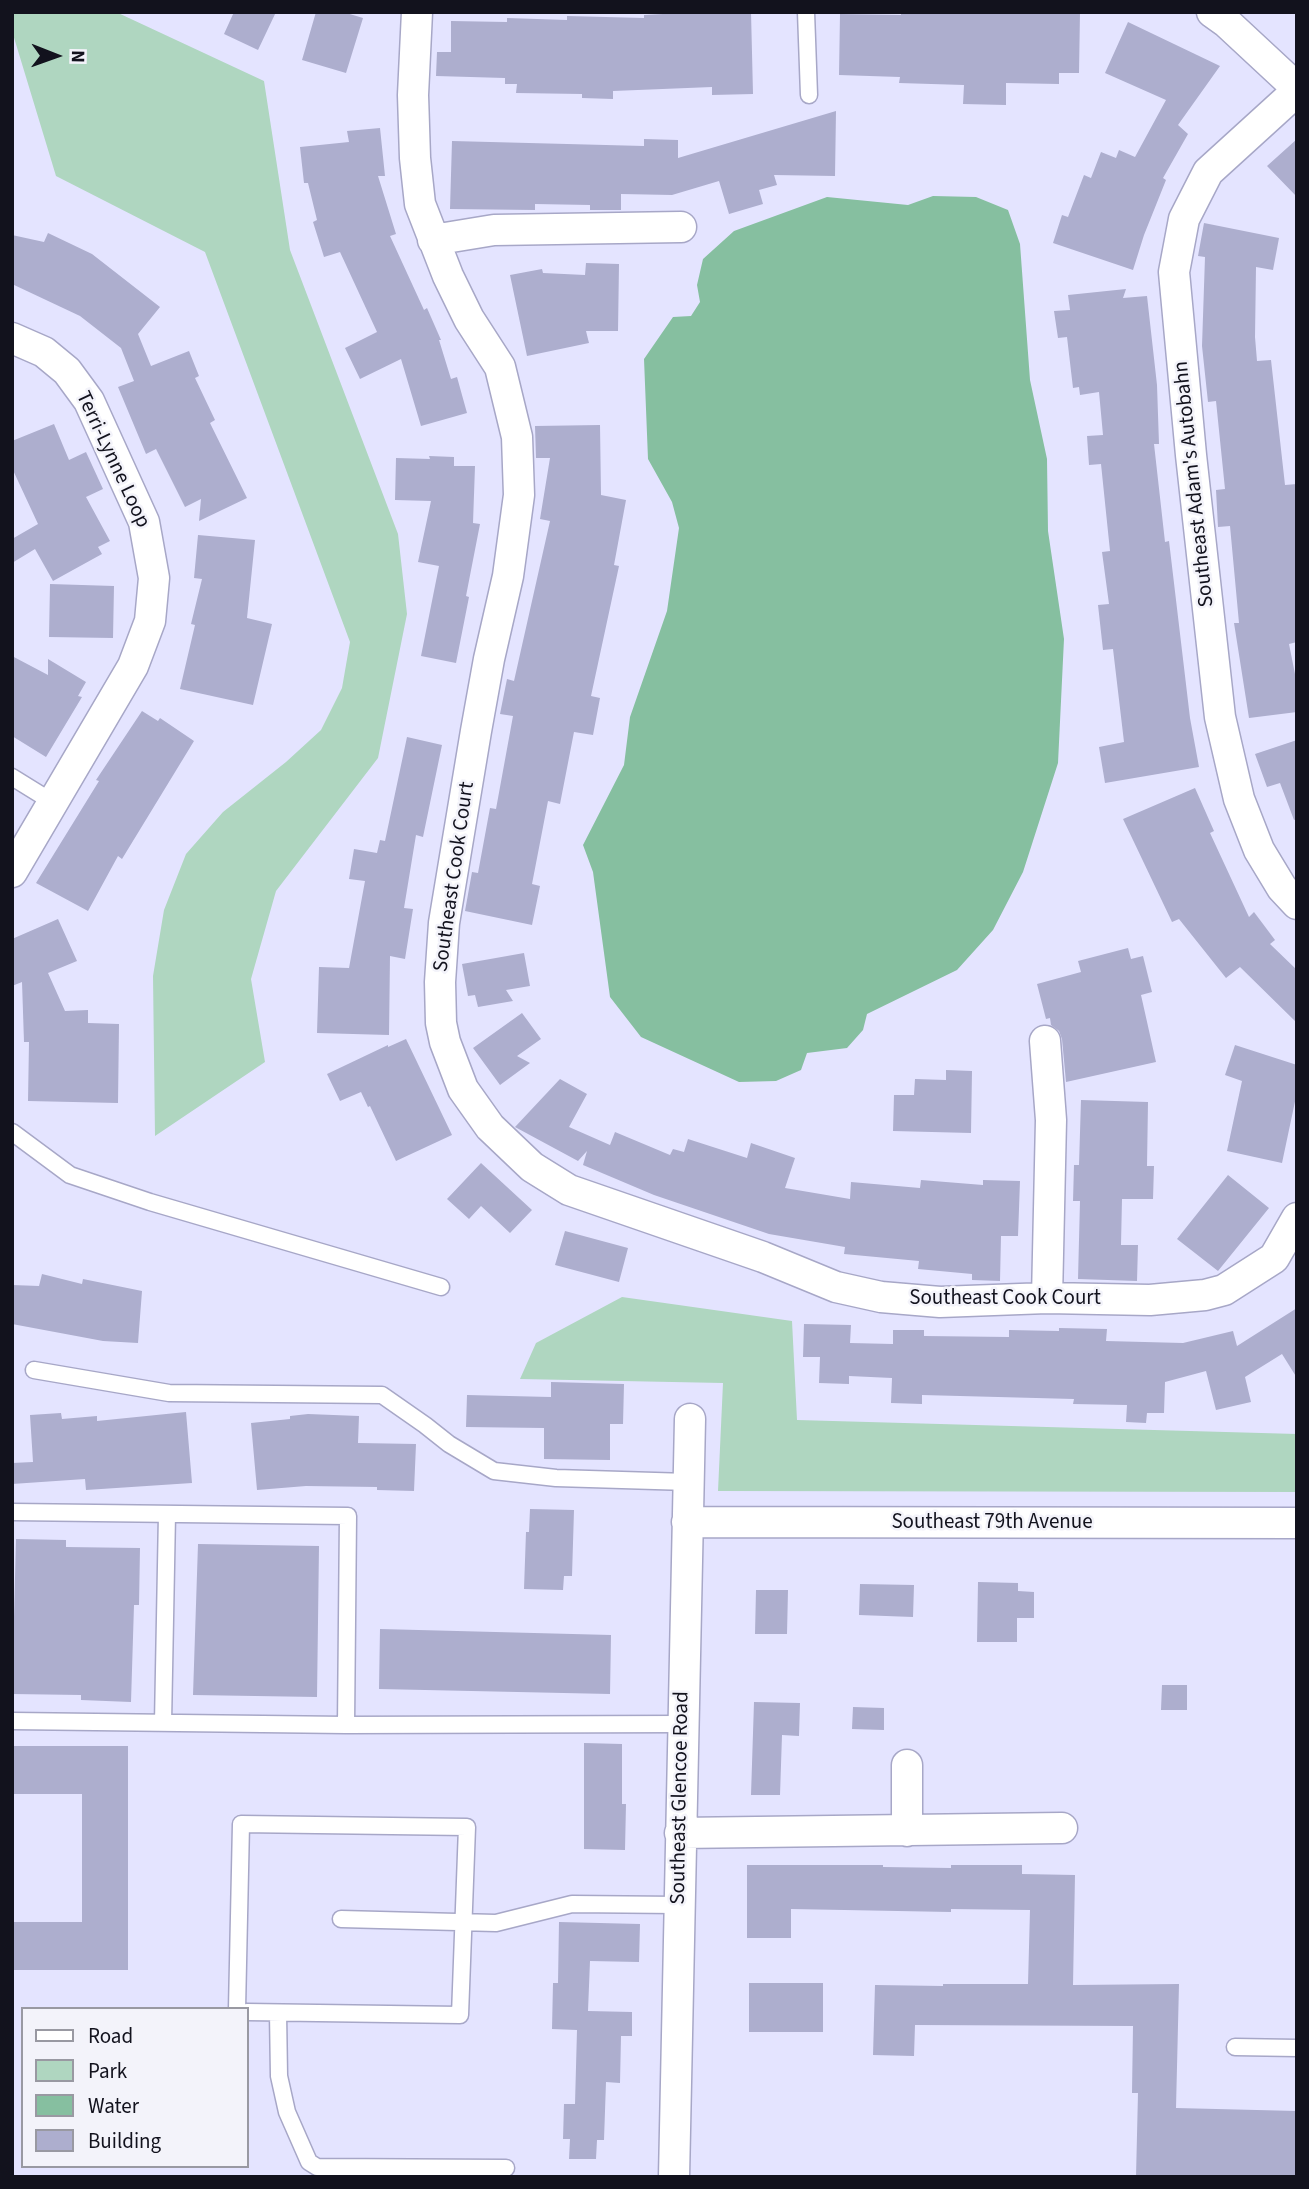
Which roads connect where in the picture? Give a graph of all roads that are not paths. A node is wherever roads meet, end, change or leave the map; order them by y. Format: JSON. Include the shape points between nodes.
{"nodes":[{"id":1,"x":417,"y":12,"type":"edge"},
{"id":2,"x":806,"y":12,"type":"edge"},
{"id":3,"x":1212,"y":12,"type":"edge"},
{"id":4,"x":1297,"y":89,"type":"edge"},
{"id":5,"x":808,"y":95,"type":"dead end"},
{"id":6,"x":681,"y":227,"type":"dead end"},
{"id":7,"x":433,"y":240,"type":"junction"},
{"id":8,"x":12,"y":338,"type":"edge"},
{"id":9,"x":12,"y":777,"type":"edge"},
{"id":10,"x":54,"y":803,"type":"junction"},
{"id":11,"x":12,"y":872,"type":"edge"},
{"id":12,"x":1297,"y":904,"type":"edge"},
{"id":13,"x":1045,"y":1041,"type":"dead end"},
{"id":14,"x":12,"y":1132,"type":"edge"},
{"id":15,"x":1297,"y":1219,"type":"edge"},
{"id":16,"x":441,"y":1287,"type":"dead end"},
{"id":17,"x":1047,"y":1298,"type":"junction"},
{"id":18,"x":34,"y":1370,"type":"dead end"},
{"id":19,"x":690,"y":1419,"type":"dead end"},
{"id":20,"x":688,"y":1482,"type":"junction"},
{"id":21,"x":12,"y":1513,"type":"edge"},
{"id":22,"x":167,"y":1514,"type":"junction"},
{"id":23,"x":687,"y":1522,"type":"junction"},
{"id":24,"x":1297,"y":1523,"type":"edge"},
{"id":25,"x":12,"y":1721,"type":"edge"},
{"id":26,"x":163,"y":1723,"type":"junction"},
{"id":27,"x":682,"y":1724,"type":"junction"},
{"id":28,"x":346,"y":1725,"type":"junction"},
{"id":29,"x":907,"y":1765,"type":"dead end"},
{"id":30,"x":1062,"y":1828,"type":"dead end"},
{"id":31,"x":907,"y":1831,"type":"junction"},
{"id":32,"x":680,"y":1833,"type":"junction"},
{"id":33,"x":678,"y":1905,"type":"junction"},
{"id":34,"x":341,"y":1919,"type":"dead end"},
{"id":35,"x":465,"y":1922,"type":"junction"},
{"id":36,"x":237,"y":2007,"type":"edge"},
{"id":37,"x":248,"y":2012,"type":"edge"},
{"id":38,"x":278,"y":2013,"type":"junction"},
{"id":39,"x":1236,"y":2048,"type":"dead end"},
{"id":40,"x":1297,"y":2048,"type":"edge"},
{"id":41,"x":506,"y":2168,"type":"dead end"},
{"id":42,"x":674,"y":2177,"type":"edge"}],
"edges":[{"from":1,"to":7,"type":"street","name":"Southeast Cook Court","via":[[415,158],[419,204]]},
{"from":2,"to":5,"type":"lane"},
{"from":3,"to":4,"type":"street"},
{"from":4,"to":12,"type":"street","name":"Southeast Adam's Autobahn","via":[[1208,173],[1184,219],[1174,272],[1220,717],[1239,799],[1259,850]]},
{"from":6,"to":7,"type":"street","via":[[494,230]]},
{"from":7,"to":17,"type":"street","name":"Southeast Cook Court","via":[[469,319],[500,367],[517,437],[519,495],[508,576],[489,659],[444,923],[441,1023],[463,1089],[490,1127],[532,1167],[569,1190],[836,1287],[940,1302]]},
{"from":8,"to":10,"type":"street","name":"Terri-Lynne Loop","via":[[44,352],[68,371],[89,401],[144,522],[154,578],[150,621],[134,666]]},
{"from":9,"to":10,"type":"lane"},
{"from":10,"to":11,"type":"street","name":"Terri-Lynne Loop"},
{"from":13,"to":17,"type":"street","via":[[1051,1120]]},
{"from":14,"to":16,"type":"lane","via":[[70,1175]]},
{"from":15,"to":17,"type":"street","name":"Southeast Cook Court","via":[[1273,1258],[1224,1290],[1150,1300]]},
{"from":18,"to":20,"type":"lane","via":[[169,1393],[371,1393],[382,1395],[494,1471]]},
{"from":19,"to":20,"type":"street","name":"Southeast Glencoe Road"},
{"from":20,"to":23,"type":"street","name":"Southeast Glencoe Road"},
{"from":21,"to":22,"type":"lane"},
{"from":22,"to":26,"type":"lane"},
{"from":22,"to":28,"type":"lane","via":[[348,1516]]},
{"from":23,"to":24,"type":"street","name":"Southeast 79th Avenue"},
{"from":23,"to":27,"type":"street","name":"Southeast Glencoe Road"},
{"from":25,"to":26,"type":"lane"},
{"from":26,"to":28,"type":"lane"},
{"from":27,"to":28,"type":"lane"},
{"from":27,"to":32,"type":"street","name":"Southeast Glencoe Road"},
{"from":29,"to":31,"type":"street"},
{"from":30,"to":31,"type":"street"},
{"from":31,"to":32,"type":"street"},
{"from":32,"to":33,"type":"street","name":"Southeast Glencoe Road"},
{"from":33,"to":35,"type":"lane","via":[[572,1904],[496,1923]]},
{"from":33,"to":42,"type":"street","name":"Southeast Glencoe Road"},
{"from":34,"to":35,"type":"lane"},
{"from":35,"to":36,"type":"lane","via":[[467,1828],[241,1824]]},
{"from":35,"to":38,"type":"lane","via":[[460,2015]]},
{"from":37,"to":38,"type":"lane"},
{"from":38,"to":41,"type":"lane","via":[[279,2077],[287,2112],[309,2162],[317,2167]]},
{"from":39,"to":40,"type":"lane"}]}
